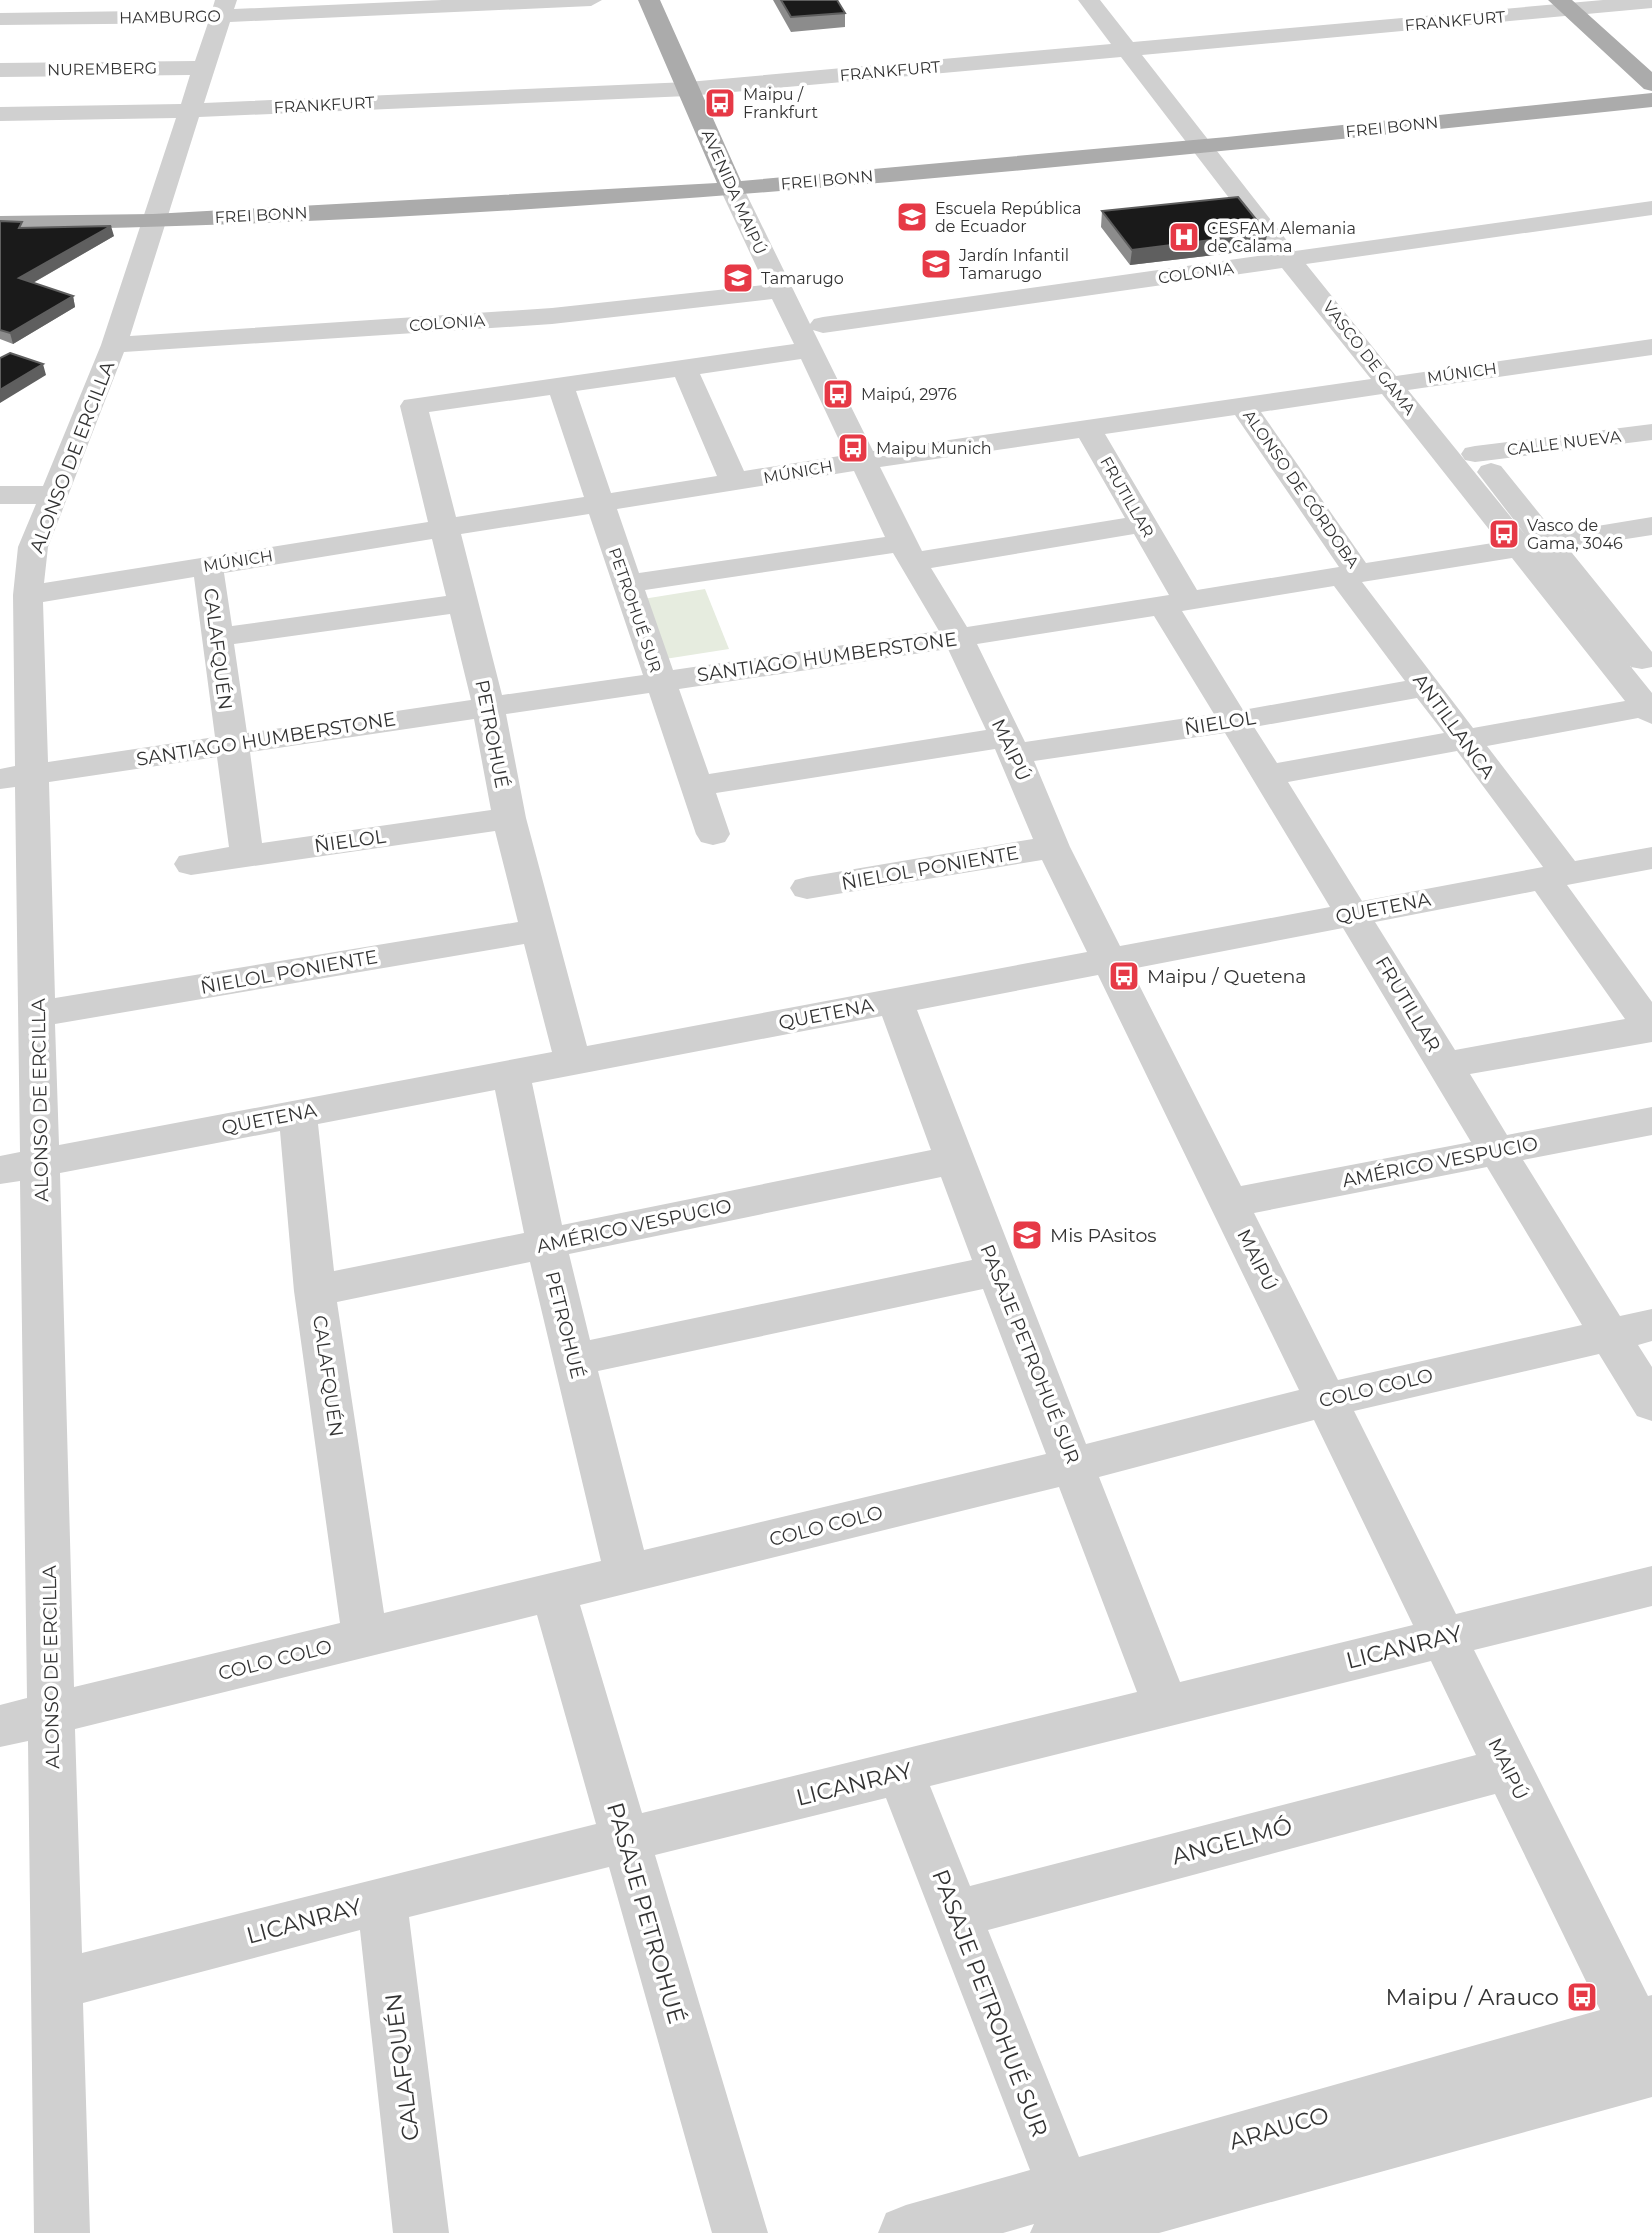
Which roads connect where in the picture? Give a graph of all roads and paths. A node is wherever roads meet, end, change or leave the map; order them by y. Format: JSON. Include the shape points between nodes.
{"nodes":[{"id":1,"x":591,"y":0,"type":"edge"},
{"id":2,"x":649,"y":0,"type":"edge"},
{"id":3,"x":1089,"y":0,"type":"edge"},
{"id":4,"x":1117,"y":0,"type":"edge"},
{"id":5,"x":1652,"y":2,"type":"edge"},
{"id":6,"x":1564,"y":5,"type":"edge"},
{"id":7,"x":224,"y":8,"type":"edge"},
{"id":8,"x":42,"y":9,"type":"edge"},
{"id":9,"x":0,"y":19,"type":"edge"},
{"id":10,"x":1156,"y":47,"type":"junction"},
{"id":11,"x":1126,"y":50,"type":"junction"},
{"id":12,"x":703,"y":62,"type":"dead end"},
{"id":13,"x":205,"y":68,"type":"junction"},
{"id":14,"x":0,"y":69,"type":"edge"},
{"id":15,"x":1652,"y":84,"type":"edge"},
{"id":16,"x":688,"y":89,"type":"junction"},
{"id":17,"x":719,"y":96,"type":"junction"},
{"id":18,"x":1652,"y":100,"type":"edge"},
{"id":19,"x":189,"y":111,"type":"junction"},
{"id":20,"x":0,"y":114,"type":"edge"},
{"id":21,"x":1215,"y":145,"type":"junction"},
{"id":22,"x":755,"y":175,"type":"junction"},
{"id":23,"x":732,"y":189,"type":"junction"},
{"id":24,"x":1652,"y":208,"type":"edge"},
{"id":25,"x":772,"y":212,"type":"dead end"},
{"id":26,"x":153,"y":221,"type":"junction"},
{"id":27,"x":0,"y":223,"type":"edge"},
{"id":28,"x":783,"y":237,"type":"dead end"},
{"id":29,"x":1303,"y":258,"type":"junction"},
{"id":30,"x":779,"y":291,"type":"junction"},
{"id":31,"x":823,"y":325,"type":"junction"},
{"id":32,"x":114,"y":345,"type":"junction"},
{"id":33,"x":1652,"y":347,"type":"edge"},
{"id":34,"x":811,"y":349,"type":"junction"},
{"id":35,"x":684,"y":368,"type":"junction"},
{"id":36,"x":1403,"y":382,"type":"junction"},
{"id":37,"x":560,"y":385,"type":"junction"},
{"id":38,"x":1242,"y":405,"type":"junction"},
{"id":39,"x":1088,"y":429,"type":"junction"},
{"id":40,"x":1652,"y":432,"type":"edge"},
{"id":41,"x":1475,"y":454,"type":"junction"},
{"id":42,"x":862,"y":461,"type":"junction"},
{"id":43,"x":735,"y":483,"type":"junction"},
{"id":44,"x":0,"y":495,"type":"edge"},
{"id":45,"x":54,"y":495,"type":"junction"},
{"id":46,"x":599,"y":503,"type":"junction"},
{"id":47,"x":1143,"y":524,"type":"junction"},
{"id":48,"x":1652,"y":526,"type":"edge"},
{"id":49,"x":444,"y":528,"type":"junction"},
{"id":50,"x":1549,"y":542,"type":"junction"},
{"id":51,"x":1517,"y":546,"type":"junction"},
{"id":52,"x":907,"y":552,"type":"junction"},
{"id":53,"x":208,"y":566,"type":"junction"},
{"id":54,"x":1351,"y":575,"type":"junction"},
{"id":55,"x":626,"y":584,"type":"junction"},
{"id":56,"x":28,"y":594,"type":"junction"},
{"id":57,"x":462,"y":603,"type":"junction"},
{"id":58,"x":1176,"y":603,"type":"junction"},
{"id":59,"x":217,"y":637,"type":"junction"},
{"id":60,"x":958,"y":638,"type":"junction"},
{"id":61,"x":1652,"y":672,"type":"edge"},
{"id":62,"x":659,"y":681,"type":"junction"},
{"id":63,"x":1425,"y":687,"type":"junction"},
{"id":64,"x":488,"y":705,"type":"junction"},
{"id":65,"x":1650,"y":709,"type":"edge"},
{"id":66,"x":1236,"y":721,"type":"junction"},
{"id":67,"x":1463,"y":740,"type":"junction"},
{"id":68,"x":231,"y":744,"type":"junction"},
{"id":69,"x":1010,"y":745,"type":"junction"},
{"id":70,"x":1269,"y":775,"type":"junction"},
{"id":71,"x":17,"y":777,"type":"edge"},
{"id":72,"x":697,"y":786,"type":"junction"},
{"id":73,"x":509,"y":818,"type":"junction"},
{"id":74,"x":713,"y":834,"type":"dead end"},
{"id":75,"x":1053,"y":847,"type":"junction"},
{"id":76,"x":247,"y":856,"type":"junction"},
{"id":77,"x":1652,"y":858,"type":"edge"},
{"id":78,"x":191,"y":864,"type":"dead end"},
{"id":79,"x":1555,"y":876,"type":"junction"},
{"id":80,"x":807,"y":888,"type":"dead end"},
{"id":81,"x":1353,"y":914,"type":"junction"},
{"id":82,"x":539,"y":930,"type":"junction"},
{"id":83,"x":1109,"y":960,"type":"junction"},
{"id":84,"x":895,"y":1001,"type":"junction"},
{"id":85,"x":38,"y":1014,"type":"junction"},
{"id":86,"x":1651,"y":1028,"type":"edge"},
{"id":87,"x":573,"y":1062,"type":"junction"},
{"id":88,"x":1446,"y":1065,"type":"junction"},
{"id":89,"x":511,"y":1073,"type":"junction"},
{"id":90,"x":298,"y":1114,"type":"junction"},
{"id":91,"x":1652,"y":1121,"type":"edge"},
{"id":92,"x":1498,"y":1151,"type":"junction"},
{"id":93,"x":952,"y":1160,"type":"junction"},
{"id":94,"x":20,"y":1166,"type":"edge"},
{"id":95,"x":1229,"y":1203,"type":"junction"},
{"id":96,"x":545,"y":1244,"type":"junction"},
{"id":97,"x":996,"y":1271,"type":"junction"},
{"id":98,"x":315,"y":1291,"type":"junction"},
{"id":99,"x":1652,"y":1325,"type":"edge"},
{"id":100,"x":1610,"y":1334,"type":"junction"},
{"id":101,"x":574,"y":1360,"type":"junction"},
{"id":102,"x":1326,"y":1399,"type":"junction"},
{"id":103,"x":1652,"y":1404,"type":"edge"},
{"id":104,"x":1075,"y":1465,"type":"junction"},
{"id":105,"x":626,"y":1575,"type":"junction"},
{"id":106,"x":1652,"y":1586,"type":"edge"},
{"id":107,"x":554,"y":1593,"type":"junction"},
{"id":108,"x":365,"y":1638,"type":"junction"},
{"id":109,"x":1443,"y":1638,"type":"junction"},
{"id":110,"x":1166,"y":1706,"type":"junction"},
{"id":111,"x":52,"y":1714,"type":"junction"},
{"id":112,"x":0,"y":1726,"type":"edge"},
{"id":113,"x":1508,"y":1769,"type":"junction"},
{"id":114,"x":900,"y":1772,"type":"junction"},
{"id":115,"x":625,"y":1840,"type":"junction"},
{"id":116,"x":382,"y":1900,"type":"junction"},
{"id":117,"x":956,"y":1914,"type":"junction"},
{"id":118,"x":57,"y":1985,"type":"junction"},
{"id":119,"x":1648,"y":2045,"type":"edge"},
{"id":120,"x":1071,"y":2221,"type":"edge"},
{"id":121,"x":62,"y":2233,"type":"edge"},
{"id":122,"x":421,"y":2233,"type":"edge"},
{"id":123,"x":740,"y":2233,"type":"edge"},
{"id":124,"x":906,"y":2233,"type":"edge"}],
"edges":[{"from":1,"to":7,"type":"street","name":"HAMBURGO"},
{"from":2,"to":16,"type":"main road","name":"AVENIDA MAIPÚ"},
{"from":3,"to":11,"type":"street","name":"VASCO DE GAMA"},
{"from":4,"to":10,"type":"street","name":"VASCO DE GAMA"},
{"from":5,"to":6,"type":"street","name":"FRANKFURT"},
{"from":6,"to":10,"type":"street","name":"FRANKFURT"},
{"from":6,"to":15,"type":"main road"},
{"from":7,"to":8,"type":"street","name":"HAMBURGO"},
{"from":7,"to":13,"type":"street","name":"ALONSO DE ERCILLA"},
{"from":8,"to":9,"type":"street","name":"HAMBURGO"},
{"from":10,"to":11,"type":"street","name":"FRANKFURT"},
{"from":10,"to":21,"type":"street","name":"VASCO DE GAMA"},
{"from":11,"to":17,"type":"street","name":"FRANKFURT"},
{"from":11,"to":21,"type":"street","name":"VASCO DE GAMA"},
{"from":12,"to":17,"type":"main road"},
{"from":13,"to":14,"type":"street","name":"NUREMBERG"},
{"from":13,"to":19,"type":"street","name":"ALONSO DE ERCILLA"},
{"from":16,"to":17,"type":"street","name":"FRANKFURT"},
{"from":16,"to":19,"type":"street","name":"FRANKFURT"},
{"from":16,"to":23,"type":"main road","name":"AVENIDA MAIPÚ"},
{"from":18,"to":21,"type":"main road","name":"FREI BONN"},
{"from":19,"to":20,"type":"street","name":"FRANKFURT"},
{"from":19,"to":26,"type":"street","name":"ALONSO DE ERCILLA"},
{"from":21,"to":22,"type":"main road","name":"FREI BONN"},
{"from":21,"to":29,"type":"street","name":"VASCO DE GAMA","via":[[1248,208]]},
{"from":22,"to":23,"type":"main road","name":"FREI BONN"},
{"from":22,"to":25,"type":"street","name":"AVENIDA MAIPÚ"},
{"from":23,"to":26,"type":"main road","name":"FREI BONN"},
{"from":23,"to":30,"type":"street","name":"AVENIDA MAIPÚ"},
{"from":24,"to":29,"type":"street","name":"COLONIA"},
{"from":26,"to":27,"type":"main road","name":"FREI BONN"},
{"from":26,"to":32,"type":"street","name":"ALONSO DE ERCILLA"},
{"from":28,"to":31,"type":"street","name":"AVENIDA MAIPÚ"},
{"from":29,"to":31,"type":"street","name":"COLONIA"},
{"from":29,"to":36,"type":"street","name":"VASCO DE GAMA"},
{"from":30,"to":32,"type":"street","name":"COLONIA","via":[[552,316]]},
{"from":30,"to":34,"type":"street","name":"AVENIDA MAIPÚ"},
{"from":31,"to":42,"type":"street","name":"AVENIDA MAIPÚ"},
{"from":32,"to":45,"type":"street","name":"ALONSO DE ERCILLA"},
{"from":33,"to":36,"type":"street","name":"MÚNICH"},
{"from":34,"to":35,"type":"street"},
{"from":34,"to":42,"type":"street","name":"AVENIDA MAIPÚ"},
{"from":35,"to":37,"type":"street"},
{"from":35,"to":43,"type":"street"},
{"from":36,"to":38,"type":"street","name":"MÚNICH"},
{"from":36,"to":41,"type":"street","name":"VASCO DE GAMA"},
{"from":36,"to":51,"type":"street","name":"VASCO DE GAMA"},
{"from":37,"to":46,"type":"street","name":"PETROHUÉ SUR"},
{"from":37,"to":49,"type":"street","name":"PETROHUÉ","via":[[414,405]]},
{"from":38,"to":39,"type":"street","name":"MÚNICH"},
{"from":38,"to":54,"type":"street","name":"ALONSO DE CÓRDOBA"},
{"from":39,"to":42,"type":"street","name":"MÚNICH"},
{"from":39,"to":47,"type":"street","name":"FRUTILLAR"},
{"from":40,"to":41,"type":"street","name":"CALLE NUEVA"},
{"from":41,"to":50,"type":"street","name":"VASCO DE GAMA"},
{"from":42,"to":43,"type":"street","name":"MÚNICH"},
{"from":42,"to":52,"type":"street","name":"MAIPÚ"},
{"from":43,"to":46,"type":"street","name":"MÚNICH"},
{"from":44,"to":45,"type":"street"},
{"from":45,"to":56,"type":"street","name":"ALONSO DE ERCILLA","via":[[33,547]]},
{"from":46,"to":49,"type":"street","name":"MÚNICH"},
{"from":46,"to":55,"type":"street","name":"PETROHUÉ SUR"},
{"from":47,"to":52,"type":"street"},
{"from":47,"to":58,"type":"street","name":"FRUTILLAR"},
{"from":48,"to":50,"type":"street","name":"SANTIAGO HUMBERSTONE"},
{"from":49,"to":53,"type":"street","name":"MÚNICH"},
{"from":49,"to":57,"type":"street","name":"PETROHUÉ"},
{"from":50,"to":51,"type":"street","name":"SANTIAGO HUMBERSTONE"},
{"from":50,"to":61,"type":"street","name":"VASCO DE GAMA"},
{"from":51,"to":54,"type":"street","name":"SANTIAGO HUMBERSTONE"},
{"from":51,"to":65,"type":"street","name":"VASCO DE GAMA"},
{"from":52,"to":55,"type":"street"},
{"from":52,"to":60,"type":"street","name":"MAIPÚ"},
{"from":53,"to":56,"type":"street","name":"MÚNICH"},
{"from":53,"to":59,"type":"street","name":"CALAFQUÉN"},
{"from":54,"to":58,"type":"street","name":"SANTIAGO HUMBERSTONE"},
{"from":54,"to":63,"type":"street","name":"ANTILLANCA"},
{"from":55,"to":62,"type":"street","name":"PETROHUÉ SUR"},
{"from":56,"to":71,"type":"street","name":"ALONSO DE ERCILLA"},
{"from":57,"to":59,"type":"street"},
{"from":57,"to":64,"type":"street","name":"PETROHUÉ"},
{"from":58,"to":60,"type":"street","name":"SANTIAGO HUMBERSTONE"},
{"from":58,"to":66,"type":"street","name":"FRUTILLAR"},
{"from":59,"to":68,"type":"street","name":"CALAFQUÉN"},
{"from":60,"to":62,"type":"street","name":"SANTIAGO HUMBERSTONE"},
{"from":60,"to":69,"type":"street","name":"MAIPÚ"},
{"from":62,"to":64,"type":"street","name":"SANTIAGO HUMBERSTONE"},
{"from":62,"to":72,"type":"street","name":"PETROHUÉ SUR"},
{"from":63,"to":66,"type":"street","name":"ÑIELOL"},
{"from":63,"to":67,"type":"street","name":"ANTILLANCA"},
{"from":64,"to":68,"type":"street","name":"SANTIAGO HUMBERSTONE"},
{"from":64,"to":73,"type":"street","name":"PETROHUÉ"},
{"from":65,"to":67,"type":"street"},
{"from":66,"to":69,"type":"street","name":"ÑIELOL"},
{"from":66,"to":70,"type":"street","name":"FRUTILLAR"},
{"from":67,"to":70,"type":"street"},
{"from":67,"to":79,"type":"street","name":"ANTILLANCA"},
{"from":68,"to":71,"type":"street","name":"SANTIAGO HUMBERSTONE"},
{"from":68,"to":76,"type":"street","name":"CALAFQUÉN"},
{"from":69,"to":72,"type":"street","name":"ÑIELOL"},
{"from":69,"to":75,"type":"street","name":"MAIPÚ"},
{"from":70,"to":81,"type":"street","name":"FRUTILLAR"},
{"from":71,"to":85,"type":"street","name":"ALONSO DE ERCILLA"},
{"from":72,"to":74,"type":"street","name":"PETROHUÉ SUR"},
{"from":73,"to":76,"type":"street","name":"ÑIELOL"},
{"from":73,"to":82,"type":"street","name":"PETROHUÉ"},
{"from":75,"to":80,"type":"street","name":"ÑIELOL PONIENTE"},
{"from":75,"to":83,"type":"street","name":"MAIPÚ"},
{"from":76,"to":78,"type":"street","name":"ÑIELOL"},
{"from":77,"to":79,"type":"street","name":"QUETENA"},
{"from":79,"to":81,"type":"street","name":"QUETENA"},
{"from":79,"to":86,"type":"street","name":"ANTILLANCA"},
{"from":81,"to":83,"type":"street","name":"QUETENA"},
{"from":81,"to":88,"type":"street","name":"FRUTILLAR"},
{"from":82,"to":85,"type":"street","name":"ÑIELOL PONIENTE"},
{"from":82,"to":87,"type":"street","name":"PETROHUÉ"},
{"from":83,"to":84,"type":"street","name":"QUETENA"},
{"from":83,"to":95,"type":"street","name":"MAIPÚ"},
{"from":84,"to":87,"type":"street","name":"QUETENA"},
{"from":84,"to":93,"type":"street","name":"PASAJE PETROHUÉ SUR"},
{"from":85,"to":94,"type":"street","name":"ALONSO DE ERCILLA"},
{"from":86,"to":88,"type":"street"},
{"from":87,"to":89,"type":"street","name":"QUETENA"},
{"from":88,"to":92,"type":"street","name":"FRUTILLAR"},
{"from":89,"to":90,"type":"street","name":"QUETENA"},
{"from":89,"to":96,"type":"street","name":"PETROHUÉ"},
{"from":90,"to":94,"type":"street","name":"QUETENA"},
{"from":90,"to":98,"type":"street","name":"CALAFQUÉN"},
{"from":91,"to":92,"type":"street","name":"AMÉRICO VESPUCIO"},
{"from":92,"to":95,"type":"street","name":"AMÉRICO VESPUCIO"},
{"from":92,"to":100,"type":"street","name":"FRUTILLAR"},
{"from":93,"to":96,"type":"street","name":"AMÉRICO VESPUCIO"},
{"from":93,"to":97,"type":"street","name":"PASAJE PETROHUÉ SUR"},
{"from":94,"to":111,"type":"street","name":"ALONSO DE ERCILLA"},
{"from":95,"to":102,"type":"street","name":"MAIPÚ"},
{"from":96,"to":98,"type":"street","name":"AMÉRICO VESPUCIO"},
{"from":96,"to":101,"type":"street","name":"PETROHUÉ"},
{"from":97,"to":101,"type":"street"},
{"from":97,"to":104,"type":"street","name":"PASAJE PETROHUÉ SUR"},
{"from":98,"to":108,"type":"street","name":"CALAFQUÉN"},
{"from":99,"to":100,"type":"street","name":"COLO COLO"},
{"from":100,"to":102,"type":"street","name":"COLO COLO"},
{"from":100,"to":103,"type":"street","name":"FRUTILLAR"},
{"from":101,"to":105,"type":"street","name":"PETROHUÉ"},
{"from":102,"to":104,"type":"street","name":"COLO COLO"},
{"from":102,"to":109,"type":"street","name":"MAIPÚ"},
{"from":104,"to":105,"type":"street","name":"COLO COLO"},
{"from":104,"to":110,"type":"street","name":"PASAJE PETROHUÉ SUR"},
{"from":105,"to":107,"type":"street","name":"COLO COLO"},
{"from":106,"to":109,"type":"street","name":"LICANRAY"},
{"from":107,"to":108,"type":"street","name":"COLO COLO"},
{"from":107,"to":115,"type":"street","name":"PASAJE PETROHUÉ"},
{"from":108,"to":111,"type":"street","name":"COLO COLO"},
{"from":109,"to":110,"type":"street","name":"LICANRAY"},
{"from":109,"to":113,"type":"street","name":"MAIPÚ"},
{"from":110,"to":114,"type":"street","name":"LICANRAY"},
{"from":111,"to":112,"type":"street","name":"COLO COLO"},
{"from":111,"to":118,"type":"street","name":"ALONSO DE ERCILLA"},
{"from":113,"to":117,"type":"street","name":"ANGELMÓ"},
{"from":113,"to":119,"type":"street","name":"MAIPÚ"},
{"from":114,"to":115,"type":"street","name":"LICANRAY"},
{"from":114,"to":117,"type":"street","name":"PASAJE PETROHUÉ SUR"},
{"from":115,"to":116,"type":"street","name":"LICANRAY"},
{"from":115,"to":123,"type":"street","name":"PASAJE PETROHUÉ"},
{"from":116,"to":118,"type":"street","name":"LICANRAY"},
{"from":116,"to":122,"type":"street","name":"CALAFQUÉN"},
{"from":117,"to":120,"type":"street","name":"PASAJE PETROHUÉ SUR"},
{"from":118,"to":121,"type":"street","name":"ALONSO DE ERCILLA"},
{"from":119,"to":120,"type":"street","name":"ARAUCO"},
{"from":120,"to":124,"type":"street","name":"ARAUCO"}]}
